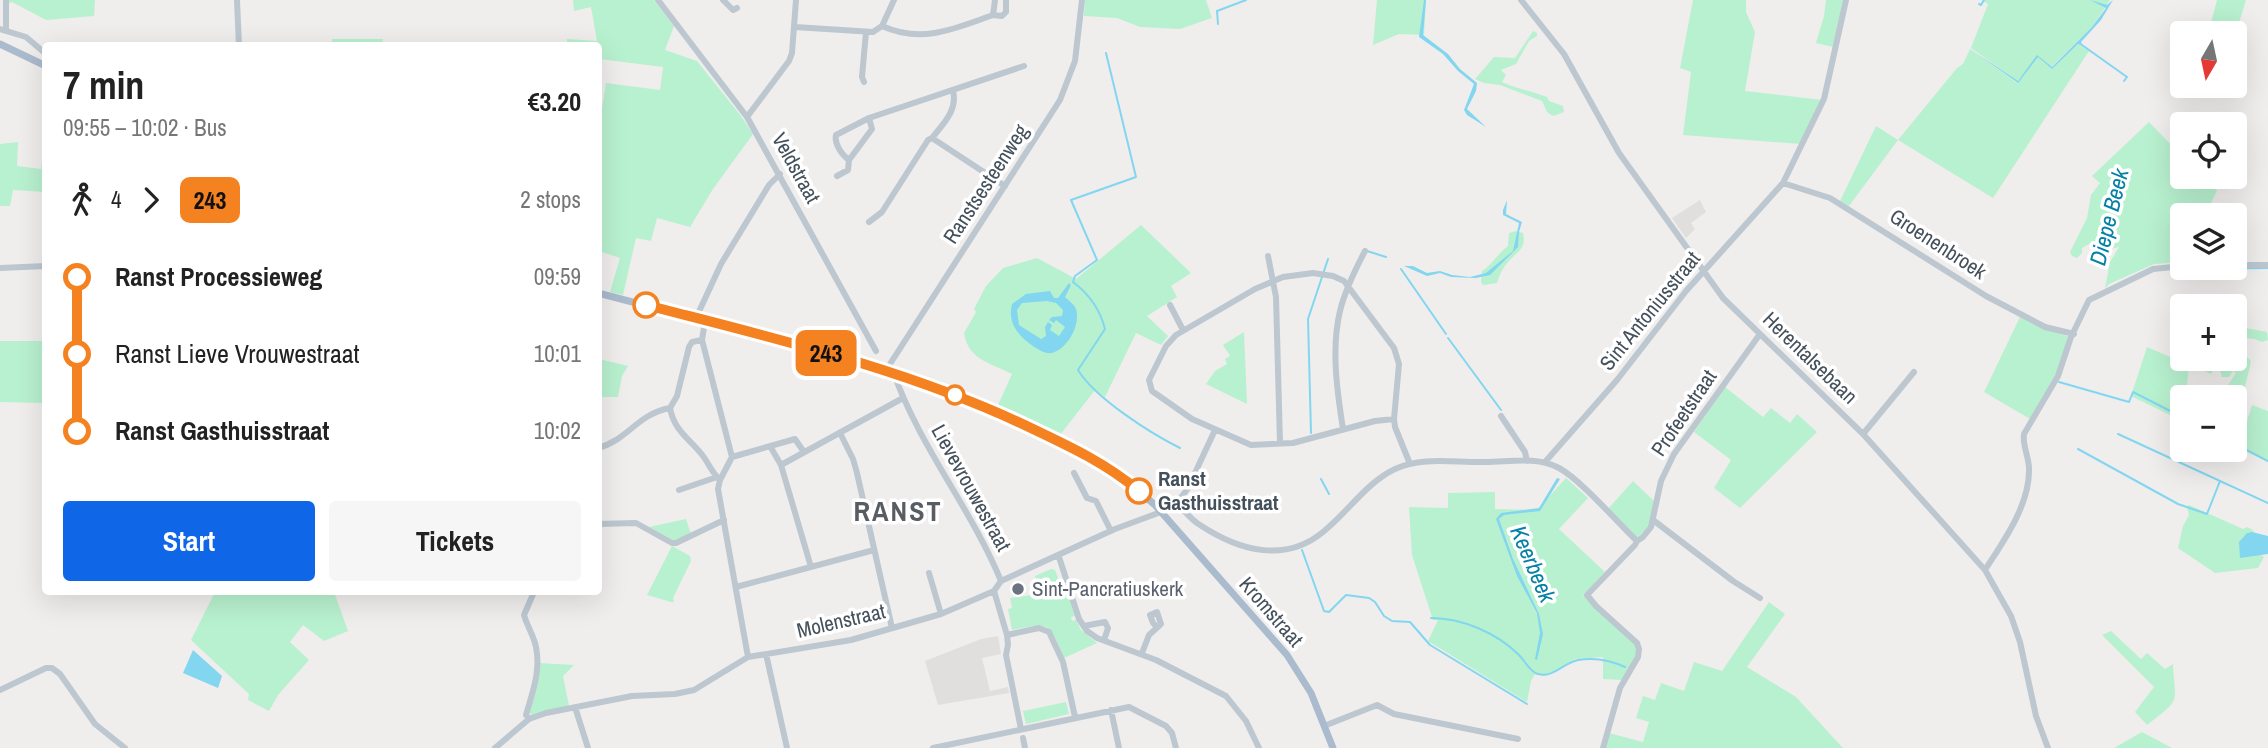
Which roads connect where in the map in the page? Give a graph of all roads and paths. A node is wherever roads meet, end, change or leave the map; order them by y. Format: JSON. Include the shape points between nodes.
{"nodes":[{"id":1,"x":6,"y":0,"type":"edge"},
{"id":2,"x":237,"y":0,"type":"edge"},
{"id":3,"x":658,"y":0,"type":"edge"},
{"id":4,"x":723,"y":0,"type":"edge"},
{"id":5,"x":731,"y":0,"type":"edge"},
{"id":6,"x":744,"y":0,"type":"edge"},
{"id":7,"x":796,"y":0,"type":"edge"},
{"id":8,"x":894,"y":0,"type":"edge"},
{"id":9,"x":995,"y":0,"type":"edge"},
{"id":10,"x":1006,"y":0,"type":"edge"},
{"id":11,"x":1082,"y":0,"type":"edge"},
{"id":12,"x":1521,"y":0,"type":"edge"},
{"id":13,"x":1846,"y":0,"type":"edge"},
{"id":14,"x":737,"y":8,"type":"junction"},
{"id":15,"x":993,"y":15,"type":"junction"},
{"id":16,"x":882,"y":26,"type":"junction"},
{"id":17,"x":795,"y":27,"type":"junction"},
{"id":18,"x":3,"y":29,"type":"edge"},
{"id":19,"x":866,"y":32,"type":"junction"},
{"id":20,"x":239,"y":42,"type":"edge"},
{"id":21,"x":0,"y":44,"type":"edge"},
{"id":22,"x":42,"y":51,"type":"edge"},
{"id":23,"x":42,"y":64,"type":"edge"},
{"id":24,"x":1024,"y":66,"type":"dead end"},
{"id":25,"x":864,"y":82,"type":"dead end"},
{"id":26,"x":953,"y":92,"type":"junction"},
{"id":27,"x":747,"y":117,"type":"junction"},
{"id":28,"x":869,"y":118,"type":"junction"},
{"id":29,"x":932,"y":138,"type":"junction"},
{"id":30,"x":849,"y":160,"type":"junction"},
{"id":31,"x":780,"y":174,"type":"junction"},
{"id":32,"x":837,"y":176,"type":"dead end"},
{"id":33,"x":1783,"y":183,"type":"junction"},
{"id":34,"x":1005,"y":186,"type":"junction"},
{"id":35,"x":869,"y":222,"type":"dead end"},
{"id":36,"x":1365,"y":251,"type":"dead end"},
{"id":37,"x":1268,"y":256,"type":"dead end"},
{"id":38,"x":2247,"y":265,"type":"edge"},
{"id":39,"x":2268,"y":265,"type":"edge"},
{"id":40,"x":42,"y":266,"type":"edge"},
{"id":41,"x":2170,"y":267,"type":"edge"},
{"id":42,"x":0,"y":268,"type":"edge"},
{"id":43,"x":1703,"y":271,"type":"junction"},
{"id":44,"x":1273,"y":281,"type":"junction"},
{"id":45,"x":1349,"y":285,"type":"junction"},
{"id":46,"x":602,"y":294,"type":"edge"},
{"id":47,"x":1170,"y":305,"type":"dead end"},
{"id":48,"x":696,"y":318,"type":"junction"},
{"id":49,"x":705,"y":321,"type":"junction"},
{"id":50,"x":1183,"y":330,"type":"junction"},
{"id":51,"x":1760,"y":334,"type":"junction"},
{"id":52,"x":2074,"y":334,"type":"junction"},
{"id":53,"x":702,"y":340,"type":"junction"},
{"id":54,"x":876,"y":351,"type":"dead end"},
{"id":55,"x":1914,"y":372,"type":"dead end"},
{"id":56,"x":894,"y":373,"type":"junction"},
{"id":57,"x":911,"y":379,"type":"junction"},
{"id":58,"x":899,"y":388,"type":"junction"},
{"id":59,"x":903,"y":398,"type":"junction"},
{"id":60,"x":670,"y":408,"type":"junction"},
{"id":61,"x":1501,"y":416,"type":"dead end"},
{"id":62,"x":1394,"y":419,"type":"junction"},
{"id":63,"x":1343,"y":429,"type":"junction"},
{"id":64,"x":1213,"y":432,"type":"junction"},
{"id":65,"x":840,"y":433,"type":"junction"},
{"id":66,"x":1863,"y":434,"type":"junction"},
{"id":67,"x":1280,"y":443,"type":"junction"},
{"id":68,"x":602,"y":446,"type":"edge"},
{"id":69,"x":770,"y":446,"type":"junction"},
{"id":70,"x":804,"y":452,"type":"junction"},
{"id":71,"x":732,"y":457,"type":"junction"},
{"id":72,"x":1527,"y":461,"type":"junction"},
{"id":73,"x":1545,"y":462,"type":"junction"},
{"id":74,"x":1410,"y":464,"type":"junction"},
{"id":75,"x":781,"y":465,"type":"junction"},
{"id":76,"x":1074,"y":473,"type":"dead end"},
{"id":77,"x":718,"y":479,"type":"junction"},
{"id":78,"x":679,"y":490,"type":"dead end"},
{"id":79,"x":1177,"y":503,"type":"junction"},
{"id":80,"x":1161,"y":512,"type":"junction"},
{"id":81,"x":724,"y":520,"type":"junction"},
{"id":82,"x":1653,"y":520,"type":"junction"},
{"id":83,"x":602,"y":524,"type":"edge"},
{"id":84,"x":1111,"y":531,"type":"junction"},
{"id":85,"x":1637,"y":541,"type":"junction"},
{"id":86,"x":874,"y":550,"type":"junction"},
{"id":87,"x":1059,"y":557,"type":"junction"},
{"id":88,"x":811,"y":567,"type":"junction"},
{"id":89,"x":1985,"y":570,"type":"junction"},
{"id":90,"x":929,"y":573,"type":"dead end"},
{"id":91,"x":1001,"y":581,"type":"junction"},
{"id":92,"x":736,"y":587,"type":"junction"},
{"id":93,"x":994,"y":591,"type":"junction"},
{"id":94,"x":533,"y":595,"type":"edge"},
{"id":95,"x":1760,"y":598,"type":"dead end"},
{"id":96,"x":941,"y":614,"type":"junction"},
{"id":97,"x":1084,"y":626,"type":"junction"},
{"id":98,"x":1156,"y":626,"type":"dead end"},
{"id":99,"x":892,"y":628,"type":"junction"},
{"id":100,"x":1007,"y":635,"type":"junction"},
{"id":101,"x":1104,"y":640,"type":"junction"},
{"id":102,"x":1142,"y":653,"type":"junction"},
{"id":103,"x":766,"y":654,"type":"junction"},
{"id":104,"x":748,"y":657,"type":"junction"},
{"id":105,"x":0,"y":690,"type":"edge"},
{"id":106,"x":575,"y":707,"type":"junction"},
{"id":107,"x":1111,"y":709,"type":"junction"},
{"id":108,"x":1075,"y":717,"type":"junction"},
{"id":109,"x":529,"y":719,"type":"junction"},
{"id":110,"x":1324,"y":726,"type":"junction"},
{"id":111,"x":1021,"y":729,"type":"junction"},
{"id":112,"x":1023,"y":738,"type":"dead end"},
{"id":113,"x":1518,"y":739,"type":"dead end"},
{"id":114,"x":125,"y":748,"type":"edge"},
{"id":115,"x":495,"y":748,"type":"edge"},
{"id":116,"x":588,"y":748,"type":"edge"},
{"id":117,"x":787,"y":748,"type":"edge"},
{"id":118,"x":933,"y":748,"type":"edge"},
{"id":119,"x":1025,"y":748,"type":"edge"},
{"id":120,"x":1119,"y":748,"type":"edge"},
{"id":121,"x":1176,"y":748,"type":"edge"},
{"id":122,"x":1259,"y":748,"type":"edge"},
{"id":123,"x":1333,"y":748,"type":"edge"},
{"id":124,"x":1603,"y":748,"type":"edge"},
{"id":125,"x":2048,"y":748,"type":"edge"}],
"edges":[{"from":1,"to":18,"type":"street"},
{"from":2,"to":20,"type":"street"},
{"from":3,"to":27,"type":"street"},
{"from":4,"to":14,"type":"street","via":[[730,9]]},
{"from":5,"to":14,"type":"street"},
{"from":6,"to":14,"type":"street"},
{"from":7,"to":17,"type":"street","name":"Veldstraat"},
{"from":8,"to":16,"type":"street"},
{"from":9,"to":15,"type":"street"},
{"from":10,"to":15,"type":"street","via":[[1004,14]]},
{"from":11,"to":34,"type":"street","name":"Ranstsesteenweg","via":[[1075,61],[1065,91]]},
{"from":12,"to":43,"type":"street","name":"Herentalsebaan","via":[[1564,54],[1619,153]]},
{"from":13,"to":33,"type":"street","name":"Sint Antoniusstraat","via":[[1824,99]]},
{"from":15,"to":16,"type":"street","via":[[929,36],[899,34]]},
{"from":16,"to":19,"type":"street"},
{"from":17,"to":19,"type":"street"},
{"from":17,"to":27,"type":"street","name":"Veldstraat","via":[[789,61]]},
{"from":18,"to":22,"type":"street","via":[[26,37]]},
{"from":19,"to":25,"type":"street"},
{"from":21,"to":23,"type":"main road"},
{"from":24,"to":26,"type":"street"},
{"from":26,"to":28,"type":"street"},
{"from":26,"to":29,"type":"street","via":[[955,104]]},
{"from":27,"to":31,"type":"street","name":"Veldstraat"},
{"from":28,"to":30,"type":"street","via":[[872,129]]},
{"from":28,"to":30,"type":"street","via":[[836,135],[835,141]]},
{"from":29,"to":34,"type":"street"},
{"from":29,"to":35,"type":"street","via":[[882,212]]},
{"from":30,"to":32,"type":"street","via":[[848,170]]},
{"from":31,"to":48,"type":"street","via":[[721,264]]},
{"from":31,"to":54,"type":"street","name":"Veldstraat"},
{"from":33,"to":43,"type":"street","name":"Sint Antoniusstraat"},
{"from":33,"to":52,"type":"street","name":"Groenenbroek","via":[[1847,207],[1986,296],[2045,327]]},
{"from":34,"to":56,"type":"street","name":"Ranstsesteenweg","via":[[888,362]]},
{"from":36,"to":45,"type":"street"},
{"from":37,"to":44,"type":"street"},
{"from":38,"to":39,"type":"street"},
{"from":40,"to":42,"type":"street"},
{"from":41,"to":52,"type":"street","via":[[2153,269],[2096,295],[2084,307]]},
{"from":43,"to":51,"type":"street","name":"Herentalsebaan"},
{"from":43,"to":73,"type":"street","name":"Sint Antoniusstraat"},
{"from":44,"to":45,"type":"street","via":[[1308,272],[1333,276]]},
{"from":44,"to":50,"type":"street"},
{"from":44,"to":67,"type":"street"},
{"from":45,"to":62,"type":"street","via":[[1398,356]]},
{"from":45,"to":63,"type":"street","via":[[1336,337]]},
{"from":46,"to":48,"type":"main road","name":"Kromstraat"},
{"from":47,"to":50,"type":"street"},
{"from":48,"to":49,"type":"main road","name":"Kromstraat"},
{"from":49,"to":53,"type":"street"},
{"from":49,"to":56,"type":"main road","name":"Kromstraat"},
{"from":50,"to":64,"type":"street","via":[[1166,346],[1149,380],[1152,391]]},
{"from":51,"to":66,"type":"street","name":"Herentalsebaan"},
{"from":51,"to":82,"type":"street","name":"Profeetstraat","via":[[1674,454],[1661,481]]},
{"from":52,"to":89,"type":"street","via":[[2058,376],[2024,434],[2029,468],[2024,499]]},
{"from":53,"to":60,"type":"street","via":[[689,347]]},
{"from":53,"to":71,"type":"street"},
{"from":55,"to":66,"type":"street"},
{"from":56,"to":57,"type":"main road","name":"Kromstraat"},
{"from":56,"to":58,"type":"street","name":"Lievevrouwestraat"},
{"from":57,"to":58,"type":"street"},
{"from":57,"to":80,"type":"main road","name":"Kromstraat","via":[[978,403],[1080,451],[1122,478]]},
{"from":58,"to":59,"type":"street","name":"Lievevrouwestraat"},
{"from":59,"to":65,"type":"street"},
{"from":59,"to":91,"type":"street","name":"Lievevrouwestraat"},
{"from":60,"to":68,"type":"street","via":[[649,414]]},
{"from":60,"to":77,"type":"street","via":[[678,430]]},
{"from":61,"to":72,"type":"street"},
{"from":62,"to":63,"type":"street"},
{"from":62,"to":74,"type":"street"},
{"from":63,"to":67,"type":"street"},
{"from":64,"to":67,"type":"street","via":[[1251,445]]},
{"from":64,"to":79,"type":"street"},
{"from":65,"to":70,"type":"street"},
{"from":65,"to":86,"type":"street","via":[[853,459]]},
{"from":66,"to":89,"type":"street","name":"Herentalsebaan"},
{"from":69,"to":70,"type":"street","via":[[795,439]]},
{"from":69,"to":71,"type":"street"},
{"from":69,"to":75,"type":"street"},
{"from":70,"to":75,"type":"street"},
{"from":71,"to":77,"type":"street"},
{"from":72,"to":73,"type":"street"},
{"from":72,"to":74,"type":"street"},
{"from":73,"to":85,"type":"street","via":[[1564,471]]},
{"from":74,"to":79,"type":"street","via":[[1384,475],[1324,532],[1302,546],[1261,551],[1234,544],[1200,525]]},
{"from":75,"to":88,"type":"street"},
{"from":76,"to":84,"type":"street"},
{"from":77,"to":78,"type":"street"},
{"from":77,"to":81,"type":"street"},
{"from":79,"to":80,"type":"street"},
{"from":80,"to":84,"type":"street"},
{"from":80,"to":110,"type":"main road","name":"Kromstraat","via":[[1287,655]]},
{"from":81,"to":83,"type":"street","via":[[677,543],[636,523]]},
{"from":81,"to":92,"type":"street"},
{"from":82,"to":85,"type":"street","name":"Profeetstraat"},
{"from":82,"to":95,"type":"street"},
{"from":84,"to":87,"type":"street"},
{"from":85,"to":124,"type":"street","name":"Profeetstraat","via":[[1587,594],[1639,649],[1620,688]]},
{"from":86,"to":88,"type":"street"},
{"from":86,"to":99,"type":"street"},
{"from":87,"to":91,"type":"street"},
{"from":87,"to":97,"type":"street"},
{"from":88,"to":92,"type":"street"},
{"from":89,"to":125,"type":"street","name":"Herentalsebaan","via":[[2015,629]]},
{"from":90,"to":96,"type":"street"},
{"from":91,"to":93,"type":"street"},
{"from":92,"to":104,"type":"street"},
{"from":93,"to":96,"type":"street","name":"Molenstraat"},
{"from":93,"to":100,"type":"street"},
{"from":94,"to":109,"type":"street","via":[[524,615],[538,659],[536,688],[526,715]]},
{"from":96,"to":99,"type":"street","name":"Molenstraat"},
{"from":97,"to":101,"type":"street"},
{"from":97,"to":101,"type":"street","via":[[1105,622]]},
{"from":98,"to":102,"type":"street"},
{"from":99,"to":103,"type":"street","name":"Molenstraat"},
{"from":100,"to":108,"type":"street","via":[[1039,628],[1049,632],[1063,662]]},
{"from":100,"to":111,"type":"street","via":[[1006,655]]},
{"from":101,"to":102,"type":"street"},
{"from":102,"to":122,"type":"street","via":[[1226,696]]},
{"from":103,"to":104,"type":"street","name":"Molenstraat"},
{"from":103,"to":117,"type":"street"},
{"from":104,"to":106,"type":"street","via":[[694,690]]},
{"from":105,"to":114,"type":"street","via":[[52,668],[94,724]]},
{"from":106,"to":109,"type":"street"},
{"from":106,"to":116,"type":"street"},
{"from":107,"to":108,"type":"street"},
{"from":107,"to":120,"type":"street"},
{"from":107,"to":121,"type":"street","via":[[1129,707],[1162,723],[1172,733]]},
{"from":108,"to":111,"type":"street"},
{"from":109,"to":115,"type":"street"},
{"from":110,"to":113,"type":"street","via":[[1377,705],[1394,714]]},
{"from":110,"to":123,"type":"main road","name":"Kromstraat"},
{"from":111,"to":118,"type":"street"},
{"from":112,"to":119,"type":"street"}]}
